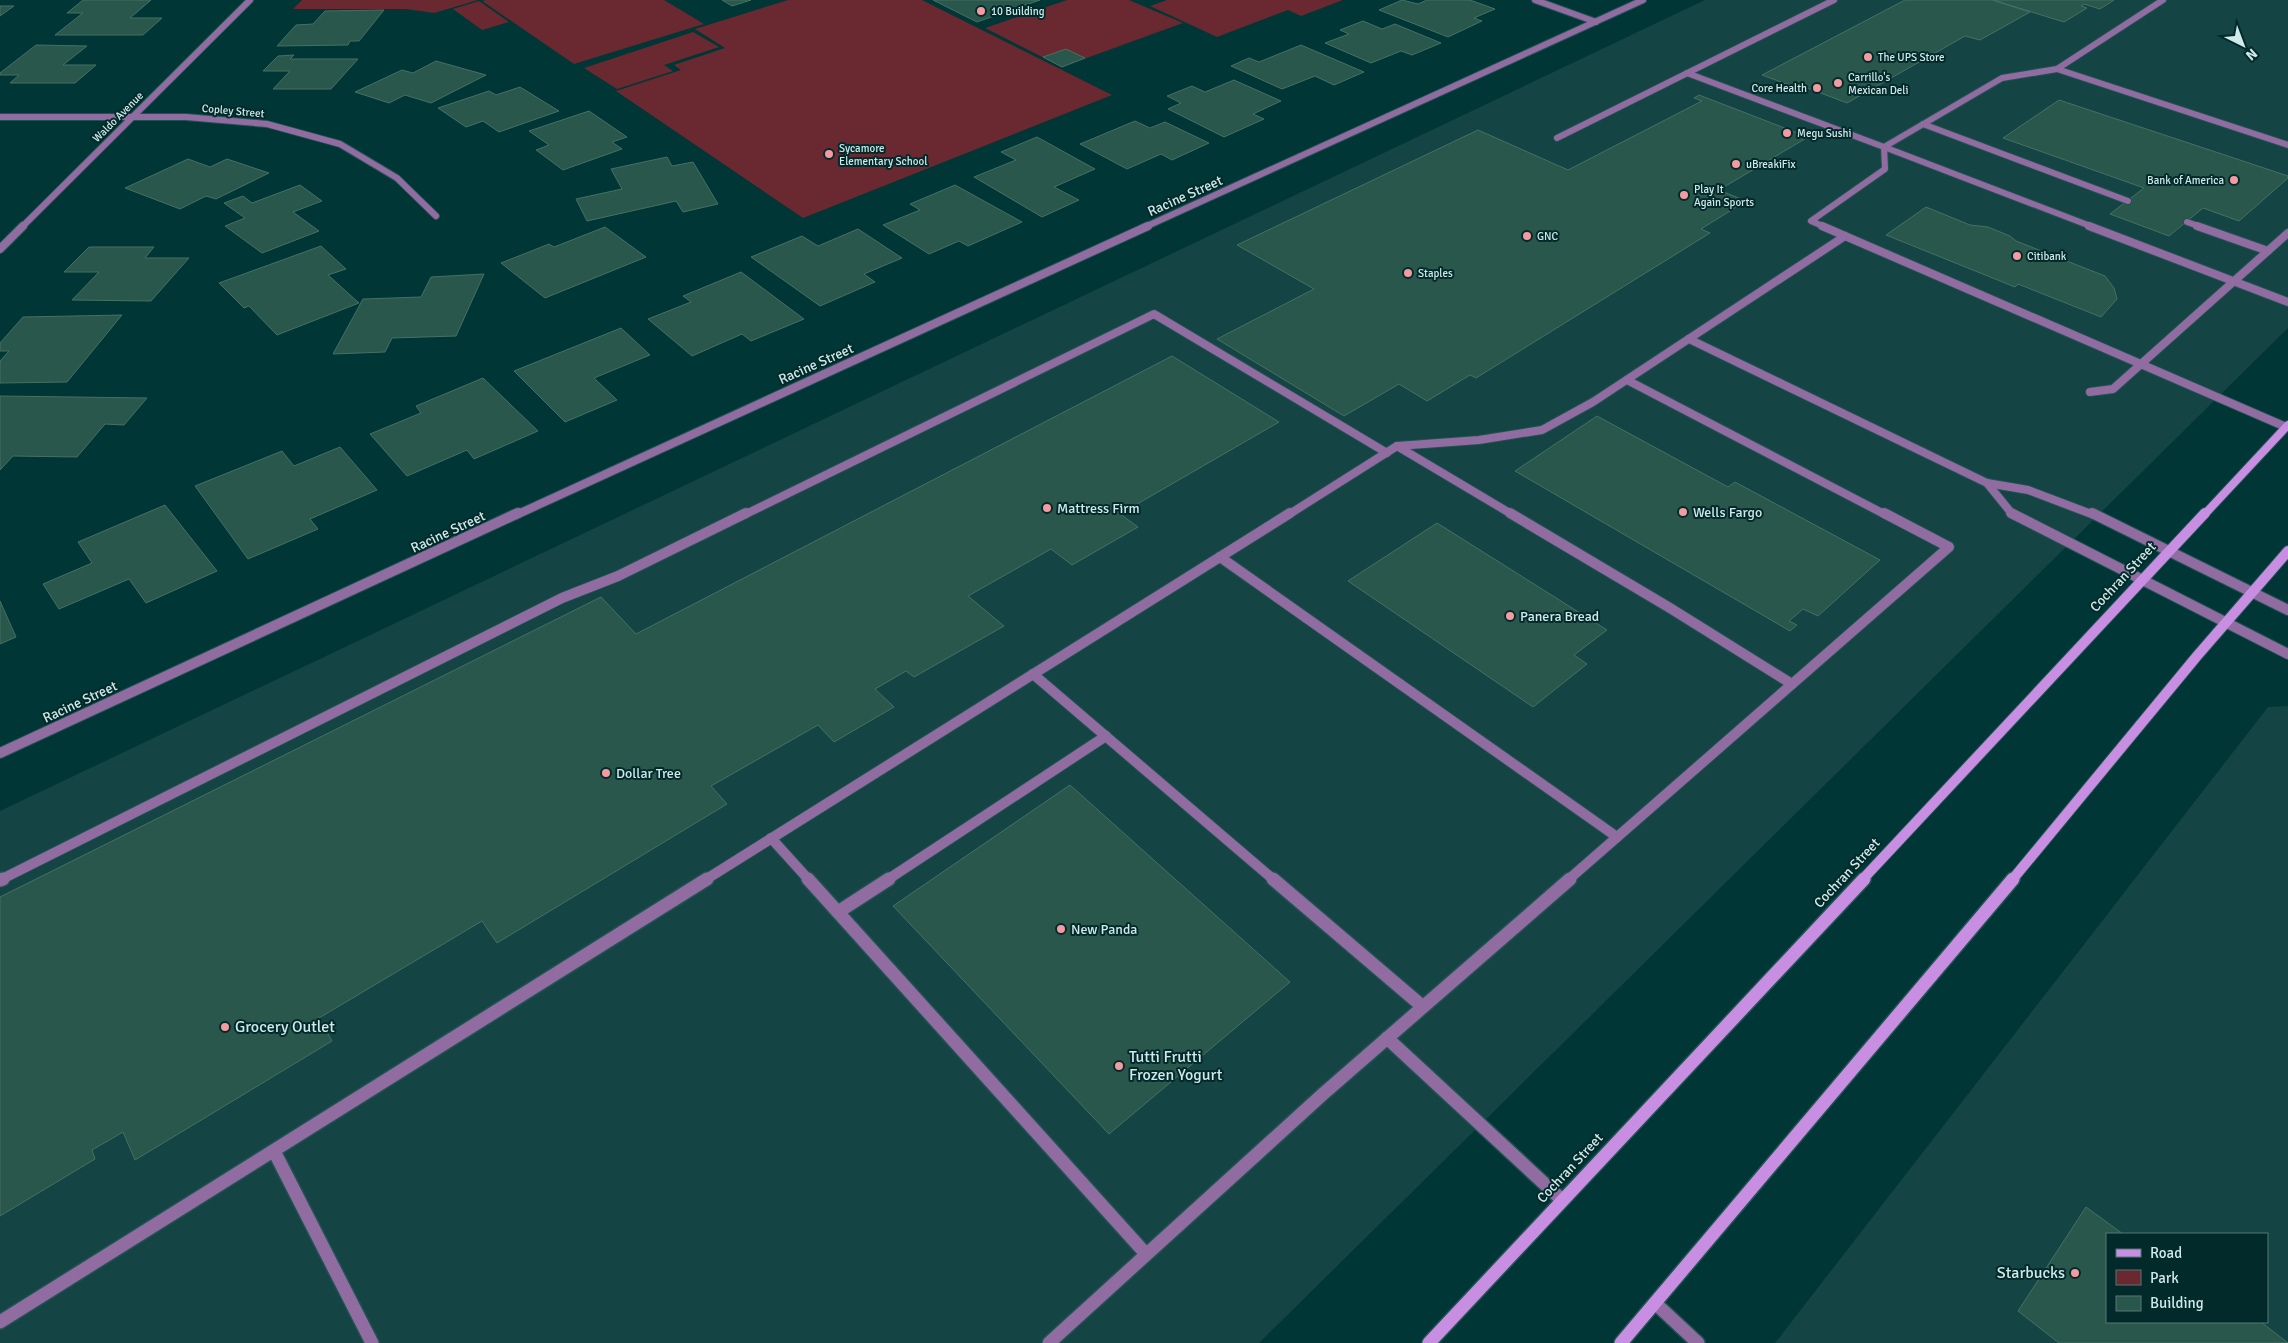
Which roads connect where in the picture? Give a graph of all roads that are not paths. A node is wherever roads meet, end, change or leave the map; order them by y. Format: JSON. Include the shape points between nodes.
{"nodes":[{"id":1,"x":250,"y":0,"type":"edge"},
{"id":2,"x":1535,"y":0,"type":"edge"},
{"id":3,"x":1643,"y":0,"type":"edge"},
{"id":4,"x":1834,"y":0,"type":"edge"},
{"id":5,"x":2163,"y":0,"type":"edge"},
{"id":6,"x":1596,"y":22,"type":"junction"},
{"id":7,"x":2056,"y":69,"type":"junction"},
{"id":8,"x":1687,"y":73,"type":"junction"},
{"id":9,"x":132,"y":116,"type":"junction"},
{"id":10,"x":0,"y":117,"type":"edge"},
{"id":11,"x":1923,"y":124,"type":"junction"},
{"id":12,"x":1557,"y":138,"type":"dead end"},
{"id":13,"x":2288,"y":145,"type":"edge"},
{"id":14,"x":1884,"y":147,"type":"junction"},
{"id":15,"x":2128,"y":200,"type":"dead end"},
{"id":16,"x":436,"y":216,"type":"dead end"},
{"id":17,"x":2186,"y":222,"type":"dead end"},
{"id":18,"x":2288,"y":233,"type":"edge"},
{"id":19,"x":1845,"y":236,"type":"junction"},
{"id":20,"x":0,"y":249,"type":"edge"},
{"id":21,"x":2268,"y":251,"type":"junction"},
{"id":22,"x":2234,"y":281,"type":"junction"},
{"id":23,"x":2288,"y":302,"type":"edge"},
{"id":24,"x":1689,"y":339,"type":"junction"},
{"id":25,"x":2140,"y":363,"type":"junction"},
{"id":26,"x":1627,"y":380,"type":"junction"},
{"id":27,"x":2090,"y":392,"type":"dead end"},
{"id":28,"x":2287,"y":426,"type":"edge"},
{"id":29,"x":1397,"y":446,"type":"junction"},
{"id":30,"x":1387,"y":452,"type":"junction"},
{"id":31,"x":1987,"y":483,"type":"junction"},
{"id":32,"x":2170,"y":551,"type":"junction"},
{"id":33,"x":2288,"y":551,"type":"edge"},
{"id":34,"x":1220,"y":558,"type":"junction"},
{"id":35,"x":2142,"y":580,"type":"junction"},
{"id":36,"x":2251,"y":592,"type":"junction"},
{"id":37,"x":2288,"y":610,"type":"edge"},
{"id":38,"x":2226,"y":622,"type":"junction"},
{"id":39,"x":2288,"y":654,"type":"edge"},
{"id":40,"x":1033,"y":674,"type":"junction"},
{"id":41,"x":1792,"y":684,"type":"junction"},
{"id":42,"x":1106,"y":736,"type":"junction"},
{"id":43,"x":0,"y":752,"type":"edge"},
{"id":44,"x":1617,"y":837,"type":"junction"},
{"id":45,"x":771,"y":838,"type":"junction"},
{"id":46,"x":0,"y":880,"type":"edge"},
{"id":47,"x":838,"y":912,"type":"junction"},
{"id":48,"x":1422,"y":1006,"type":"junction"},
{"id":49,"x":1387,"y":1038,"type":"junction"},
{"id":50,"x":274,"y":1151,"type":"junction"},
{"id":51,"x":1562,"y":1200,"type":"junction"},
{"id":52,"x":1146,"y":1254,"type":"junction"},
{"id":53,"x":1656,"y":1303,"type":"junction"},
{"id":54,"x":0,"y":1322,"type":"edge"},
{"id":55,"x":372,"y":1343,"type":"edge"},
{"id":56,"x":1049,"y":1343,"type":"edge"},
{"id":57,"x":1430,"y":1343,"type":"edge"},
{"id":58,"x":1621,"y":1343,"type":"edge"},
{"id":59,"x":1698,"y":1343,"type":"edge"}],
"edges":[{"from":1,"to":9,"type":"street","name":"Waldo Avenue"},
{"from":2,"to":6,"type":"street"},
{"from":3,"to":6,"type":"street","name":"Racine Street"},
{"from":4,"to":8,"type":"street"},
{"from":5,"to":7,"type":"street"},
{"from":6,"to":43,"type":"street","name":"Racine Street"},
{"from":7,"to":11,"type":"street","via":[[2002,78]]},
{"from":7,"to":13,"type":"street"},
{"from":8,"to":12,"type":"street"},
{"from":8,"to":14,"type":"street"},
{"from":9,"to":10,"type":"street","name":"Copley Street"},
{"from":9,"to":16,"type":"street","name":"Copley Street","via":[[268,124],[340,144],[397,178]]},
{"from":9,"to":20,"type":"street","name":"Waldo Avenue"},
{"from":11,"to":14,"type":"street"},
{"from":11,"to":15,"type":"street"},
{"from":14,"to":19,"type":"street","via":[[1885,170],[1811,221]]},
{"from":14,"to":22,"type":"street"},
{"from":17,"to":21,"type":"street"},
{"from":18,"to":21,"type":"street"},
{"from":19,"to":24,"type":"street"},
{"from":19,"to":25,"type":"street"},
{"from":21,"to":22,"type":"street"},
{"from":22,"to":23,"type":"street"},
{"from":22,"to":25,"type":"street"},
{"from":24,"to":26,"type":"street"},
{"from":24,"to":31,"type":"street"},
{"from":25,"to":27,"type":"street","via":[[2113,389]]},
{"from":25,"to":28,"type":"street"},
{"from":26,"to":29,"type":"street","via":[[1542,430],[1479,440]]},
{"from":26,"to":41,"type":"street","via":[[1949,547]]},
{"from":28,"to":32,"type":"main road","name":"Cochran Street"},
{"from":29,"to":30,"type":"street"},
{"from":29,"to":41,"type":"street"},
{"from":30,"to":34,"type":"street"},
{"from":30,"to":46,"type":"street","via":[[1154,314],[618,576],[562,598]]},
{"from":31,"to":32,"type":"street","via":[[2028,490],[2087,511]]},
{"from":31,"to":35,"type":"street","via":[[2010,512]]},
{"from":32,"to":35,"type":"main road","name":"Cochran Street"},
{"from":32,"to":36,"type":"street"},
{"from":33,"to":36,"type":"main road"},
{"from":34,"to":40,"type":"street"},
{"from":34,"to":44,"type":"street"},
{"from":35,"to":38,"type":"street"},
{"from":35,"to":51,"type":"main road","name":"Cochran Street"},
{"from":36,"to":37,"type":"street"},
{"from":36,"to":38,"type":"main road"},
{"from":38,"to":39,"type":"street"},
{"from":38,"to":53,"type":"main road"},
{"from":40,"to":42,"type":"street"},
{"from":40,"to":45,"type":"street"},
{"from":41,"to":44,"type":"street"},
{"from":42,"to":47,"type":"street"},
{"from":42,"to":48,"type":"street"},
{"from":44,"to":48,"type":"street"},
{"from":45,"to":47,"type":"street"},
{"from":45,"to":50,"type":"street"},
{"from":47,"to":52,"type":"street"},
{"from":48,"to":49,"type":"street"},
{"from":49,"to":51,"type":"street"},
{"from":49,"to":52,"type":"street"},
{"from":50,"to":54,"type":"street"},
{"from":50,"to":55,"type":"street"},
{"from":51,"to":57,"type":"main road","name":"Cochran Street"},
{"from":52,"to":56,"type":"street"},
{"from":53,"to":58,"type":"main road"},
{"from":53,"to":59,"type":"street"}]}
